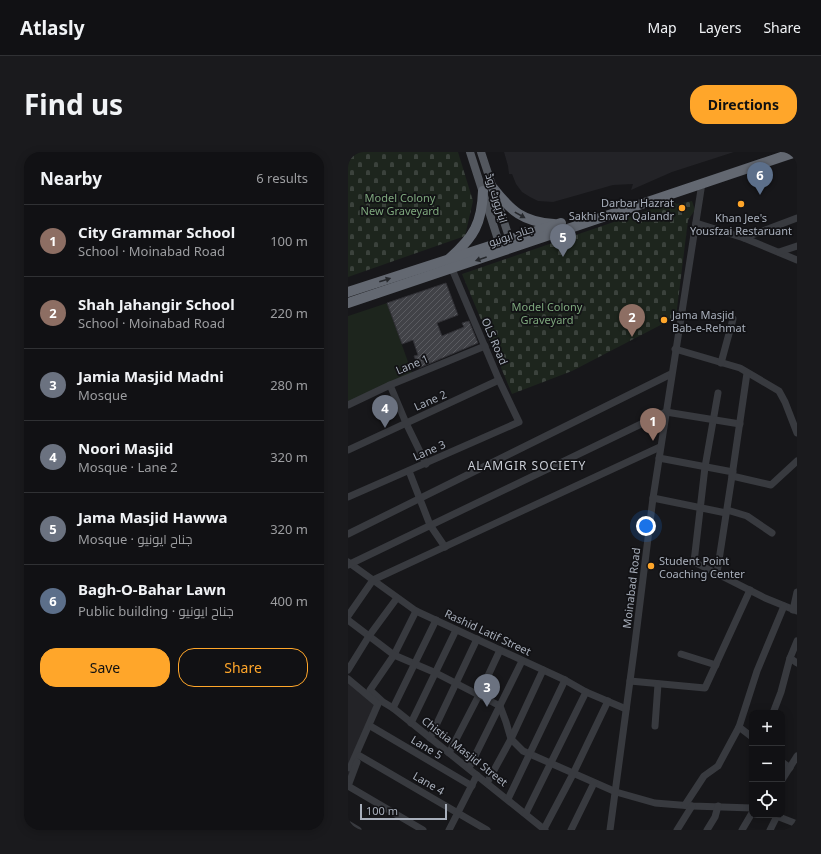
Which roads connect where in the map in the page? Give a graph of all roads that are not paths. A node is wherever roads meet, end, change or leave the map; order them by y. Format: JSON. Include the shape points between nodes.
{"nodes":[{"id":1,"x":470,"y":152,"type":"edge"},
{"id":2,"x":481,"y":152,"type":"edge"},
{"id":3,"x":776,"y":152,"type":"edge"},
{"id":4,"x":796,"y":152,"type":"edge"},
{"id":5,"x":702,"y":183,"type":"junction"},
{"id":6,"x":488,"y":190,"type":"junction"},
{"id":7,"x":797,"y":218,"type":"edge"},
{"id":8,"x":696,"y":223,"type":"junction"},
{"id":9,"x":558,"y":224,"type":"junction"},
{"id":10,"x":744,"y":238,"type":"junction"},
{"id":11,"x":510,"y":240,"type":"junction"},
{"id":12,"x":797,"y":246,"type":"edge"},
{"id":13,"x":501,"y":247,"type":"junction"},
{"id":14,"x":778,"y":252,"type":"junction"},
{"id":15,"x":797,"y":260,"type":"edge"},
{"id":16,"x":449,"y":265,"type":"junction"},
{"id":17,"x":348,"y":292,"type":"edge"},
{"id":18,"x":348,"y":303,"type":"edge"},
{"id":19,"x":733,"y":319,"type":"dead end"},
{"id":20,"x":485,"y":346,"type":"junction"},
{"id":21,"x":675,"y":349,"type":"junction"},
{"id":22,"x":721,"y":362,"type":"junction"},
{"id":23,"x":746,"y":373,"type":"junction"},
{"id":24,"x":671,"y":374,"type":"junction"},
{"id":25,"x":499,"y":380,"type":"junction"},
{"id":26,"x":390,"y":385,"type":"junction"},
{"id":27,"x":718,"y":393,"type":"dead end"},
{"id":28,"x":348,"y":405,"type":"edge"},
{"id":29,"x":666,"y":412,"type":"junction"},
{"id":30,"x":713,"y":420,"type":"junction"},
{"id":31,"x":519,"y":422,"type":"joint"},
{"id":32,"x":406,"y":423,"type":"junction"},
{"id":33,"x":740,"y":424,"type":"junction"},
{"id":34,"x":797,"y":433,"type":"edge"},
{"id":35,"x":660,"y":446,"type":"junction"},
{"id":36,"x":348,"y":450,"type":"edge"},
{"id":37,"x":659,"y":458,"type":"junction"},
{"id":38,"x":797,"y":461,"type":"edge"},
{"id":39,"x":426,"y":464,"type":"junction"},
{"id":40,"x":705,"y":467,"type":"junction"},
{"id":41,"x":409,"y":471,"type":"junction"},
{"id":42,"x":733,"y":474,"type":"junction"},
{"id":43,"x":348,"y":498,"type":"edge"},
{"id":44,"x":420,"y":498,"type":"junction"},
{"id":45,"x":653,"y":498,"type":"junction"},
{"id":46,"x":700,"y":508,"type":"junction"},
{"id":47,"x":727,"y":512,"type":"junction"},
{"id":48,"x":430,"y":525,"type":"junction"},
{"id":49,"x":348,"y":534,"type":"edge"},
{"id":50,"x":772,"y":534,"type":"dead end"},
{"id":51,"x":445,"y":547,"type":"junction"},
{"id":52,"x":348,"y":563,"type":"edge"},
{"id":53,"x":717,"y":573,"type":"junction"},
{"id":54,"x":373,"y":580,"type":"junction"},
{"id":55,"x":750,"y":590,"type":"junction"},
{"id":56,"x":797,"y":592,"type":"edge"},
{"id":57,"x":397,"y":598,"type":"junction"},
{"id":58,"x":784,"y":606,"type":"junction"},
{"id":59,"x":795,"y":610,"type":"edge"},
{"id":60,"x":416,"y":611,"type":"junction"},
{"id":61,"x":348,"y":616,"type":"edge"},
{"id":62,"x":348,"y":620,"type":"edge"},
{"id":63,"x":436,"y":620,"type":"junction"},
{"id":64,"x":456,"y":630,"type":"junction"},
{"id":65,"x":369,"y":636,"type":"junction"},
{"id":66,"x":477,"y":639,"type":"junction"},
{"id":67,"x":797,"y":641,"type":"edge"},
{"id":68,"x":500,"y":650,"type":"junction"},
{"id":69,"x":682,"y":654,"type":"dead end"},
{"id":70,"x":394,"y":655,"type":"junction"},
{"id":71,"x":790,"y":658,"type":"junction"},
{"id":72,"x":522,"y":660,"type":"junction"},
{"id":73,"x":414,"y":663,"type":"junction"},
{"id":74,"x":797,"y":663,"type":"edge"},
{"id":75,"x":716,"y":665,"type":"junction"},
{"id":76,"x":348,"y":670,"type":"edge"},
{"id":77,"x":543,"y":670,"type":"junction"},
{"id":78,"x":436,"y":673,"type":"junction"},
{"id":79,"x":348,"y":679,"type":"edge"},
{"id":80,"x":565,"y":680,"type":"junction"},
{"id":81,"x":630,"y":680,"type":"junction"},
{"id":82,"x":456,"y":684,"type":"junction"},
{"id":83,"x":658,"y":684,"type":"junction"},
{"id":84,"x":586,"y":692,"type":"junction"},
{"id":85,"x":479,"y":695,"type":"junction"},
{"id":86,"x":608,"y":701,"type":"junction"},
{"id":87,"x":382,"y":702,"type":"junction"},
{"id":88,"x":500,"y":706,"type":"junction"},
{"id":89,"x":393,"y":708,"type":"junction"},
{"id":90,"x":626,"y":709,"type":"junction"},
{"id":91,"x":774,"y":710,"type":"edge"},
{"id":92,"x":411,"y":723,"type":"junction"},
{"id":93,"x":655,"y":726,"type":"dead end"},
{"id":94,"x":372,"y":727,"type":"junction"},
{"id":95,"x":739,"y":727,"type":"junction"},
{"id":96,"x":749,"y":735,"type":"edge"},
{"id":97,"x":430,"y":738,"type":"junction"},
{"id":98,"x":511,"y":740,"type":"junction"},
{"id":99,"x":449,"y":753,"type":"junction"},
{"id":100,"x":530,"y":754,"type":"junction"},
{"id":101,"x":360,"y":756,"type":"junction"},
{"id":102,"x":797,"y":756,"type":"edge"},
{"id":103,"x":551,"y":764,"type":"junction"},
{"id":104,"x":785,"y":764,"type":"edge"},
{"id":105,"x":469,"y":768,"type":"junction"},
{"id":106,"x":790,"y":768,"type":"junction"},
{"id":107,"x":349,"y":769,"type":"edge"},
{"id":108,"x":477,"y":774,"type":"junction"},
{"id":109,"x":573,"y":774,"type":"junction"},
{"id":110,"x":785,"y":776,"type":"edge"},
{"id":111,"x":487,"y":783,"type":"junction"},
{"id":112,"x":594,"y":783,"type":"junction"},
{"id":113,"x":348,"y":786,"type":"edge"},
{"id":114,"x":472,"y":786,"type":"junction"},
{"id":115,"x":616,"y":792,"type":"junction"},
{"id":116,"x":508,"y":799,"type":"junction"},
{"id":117,"x":689,"y":806,"type":"junction"},
{"id":118,"x":718,"y":806,"type":"junction"},
{"id":119,"x":749,"y":808,"type":"edge"},
{"id":120,"x":458,"y":813,"type":"junction"},
{"id":121,"x":526,"y":813,"type":"junction"},
{"id":122,"x":749,"y":818,"type":"edge"},
{"id":123,"x":775,"y":818,"type":"edge"},
{"id":124,"x":781,"y":818,"type":"edge"},
{"id":125,"x":348,"y":824,"type":"edge"},
{"id":126,"x":797,"y":824,"type":"edge"},
{"id":127,"x":358,"y":830,"type":"edge"},
{"id":128,"x":423,"y":830,"type":"edge"},
{"id":129,"x":450,"y":830,"type":"edge"},
{"id":130,"x":487,"y":830,"type":"edge"},
{"id":131,"x":545,"y":830,"type":"edge"},
{"id":132,"x":571,"y":830,"type":"edge"},
{"id":133,"x":610,"y":830,"type":"edge"},
{"id":134,"x":677,"y":830,"type":"edge"},
{"id":135,"x":707,"y":830,"type":"edge"},
{"id":136,"x":742,"y":830,"type":"edge"},
{"id":137,"x":770,"y":830,"type":"edge"}],
"edges":[{"from":1,"to":6,"type":"main road","name":"ایئرپورٹ روڈ"},
{"from":2,"to":6,"type":"main road","name":"ایئرپورٹ روڈ"},
{"from":3,"to":9,"type":"highway","name":"جناح ایونیو"},
{"from":4,"to":5,"type":"highway","name":"جناح ایونیو"},
{"from":5,"to":8,"type":"street","name":"Moinabad Road"},
{"from":5,"to":13,"type":"highway","name":"جناح ایونیو"},
{"from":6,"to":9,"type":"highway","one_way":true,"via":[[520,216],[536,222]]},
{"from":6,"to":11,"type":"main road","name":"ایئرپورٹ روڈ"},
{"from":6,"to":13,"type":"main road","name":"ایئرپورٹ روڈ"},
{"from":6,"to":16,"type":"highway","via":[[474,233]]},
{"from":7,"to":10,"type":"street"},
{"from":8,"to":10,"type":"street"},
{"from":8,"to":21,"type":"street","name":"Moinabad Road"},
{"from":9,"to":11,"type":"highway","name":"جناح ایونیو"},
{"from":10,"to":14,"type":"street"},
{"from":11,"to":13,"type":"highway","name":"جناح ایونیو"},
{"from":12,"to":14,"type":"street"},
{"from":13,"to":16,"type":"highway","name":"جناح ایونیو"},
{"from":14,"to":15,"type":"street"},
{"from":17,"to":16,"type":"highway","name":"جناح ایونیو","one_way":true},
{"from":16,"to":18,"type":"highway","name":"جناح ایونیو"},
{"from":16,"to":20,"type":"street","name":"OLS Road"},
{"from":19,"to":22,"type":"street"},
{"from":20,"to":25,"type":"street","name":"OLS Road"},
{"from":20,"to":26,"type":"street","name":"Lane 1"},
{"from":21,"to":22,"type":"street"},
{"from":21,"to":24,"type":"street","name":"Moinabad Road"},
{"from":22,"to":23,"type":"street","via":[[740,368]]},
{"from":23,"to":33,"type":"street"},
{"from":23,"to":34,"type":"street","via":[[778,391]]},
{"from":24,"to":29,"type":"street","name":"Moinabad Road"},
{"from":24,"to":44,"type":"street"},
{"from":25,"to":31,"type":"street","name":"OLS Road"},
{"from":25,"to":32,"type":"street","name":"Lane 2"},
{"from":26,"to":28,"type":"street","name":"Lane 1"},
{"from":26,"to":32,"type":"street"},
{"from":27,"to":30,"type":"street"},
{"from":29,"to":30,"type":"street"},
{"from":29,"to":35,"type":"street","name":"Moinabad Road"},
{"from":29,"to":48,"type":"street"},
{"from":30,"to":33,"type":"street"},
{"from":30,"to":40,"type":"street"},
{"from":31,"to":39,"type":"street","name":"Lane 3"},
{"from":32,"to":36,"type":"street","name":"Lane 2"},
{"from":32,"to":39,"type":"street"},
{"from":33,"to":42,"type":"street"},
{"from":35,"to":37,"type":"street","name":"Moinabad Road"},
{"from":35,"to":51,"type":"street"},
{"from":37,"to":40,"type":"street"},
{"from":37,"to":45,"type":"street","name":"Moinabad Road"},
{"from":38,"to":42,"type":"street","via":[[771,486]]},
{"from":39,"to":41,"type":"street","name":"Lane 3"},
{"from":40,"to":42,"type":"street"},
{"from":40,"to":46,"type":"street"},
{"from":41,"to":43,"type":"street","name":"Lane 3"},
{"from":41,"to":44,"type":"street"},
{"from":42,"to":47,"type":"street"},
{"from":44,"to":48,"type":"street"},
{"from":44,"to":49,"type":"street"},
{"from":45,"to":46,"type":"street"},
{"from":45,"to":81,"type":"street","name":"Moinabad Road"},
{"from":46,"to":47,"type":"street"},
{"from":46,"to":53,"type":"street","via":[[694,562]]},
{"from":47,"to":50,"type":"street","via":[[747,516]]},
{"from":47,"to":53,"type":"street"},
{"from":48,"to":51,"type":"street"},
{"from":48,"to":52,"type":"street"},
{"from":51,"to":54,"type":"street"},
{"from":52,"to":54,"type":"street","name":"Rashid Latif Street"},
{"from":53,"to":55,"type":"street"},
{"from":54,"to":57,"type":"street","name":"Rashid Latif Street"},
{"from":54,"to":61,"type":"street"},
{"from":55,"to":58,"type":"street"},
{"from":55,"to":75,"type":"street"},
{"from":56,"to":59,"type":"street"},
{"from":57,"to":60,"type":"street","name":"Rashid Latif Street"},
{"from":57,"to":65,"type":"street"},
{"from":58,"to":59,"type":"street"},
{"from":58,"to":95,"type":"street","via":[[757,672]]},
{"from":60,"to":63,"type":"street","name":"Rashid Latif Street"},
{"from":60,"to":70,"type":"street"},
{"from":62,"to":65,"type":"street"},
{"from":63,"to":64,"type":"street","name":"Rashid Latif Street"},
{"from":63,"to":73,"type":"street"},
{"from":64,"to":66,"type":"street","name":"Rashid Latif Street"},
{"from":64,"to":78,"type":"street"},
{"from":65,"to":70,"type":"street"},
{"from":65,"to":76,"type":"street"},
{"from":66,"to":68,"type":"street","name":"Rashid Latif Street"},
{"from":66,"to":82,"type":"street"},
{"from":67,"to":71,"type":"street"},
{"from":68,"to":72,"type":"street","name":"Rashid Latif Street"},
{"from":68,"to":85,"type":"street"},
{"from":69,"to":75,"type":"street"},
{"from":70,"to":73,"type":"street"},
{"from":70,"to":87,"type":"street","name":"Chistia Masjid Street","via":[[370,690]]},
{"from":71,"to":74,"type":"street"},
{"from":71,"to":91,"type":"street"},
{"from":72,"to":77,"type":"street","name":"Rashid Latif Street"},
{"from":72,"to":88,"type":"street"},
{"from":73,"to":78,"type":"street"},
{"from":73,"to":89,"type":"street"},
{"from":75,"to":83,"type":"street","via":[[703,688]]},
{"from":77,"to":80,"type":"street","name":"Rashid Latif Street"},
{"from":77,"to":98,"type":"street"},
{"from":78,"to":82,"type":"street"},
{"from":78,"to":92,"type":"street"},
{"from":79,"to":107,"type":"street","via":[[378,704]]},
{"from":80,"to":84,"type":"street","name":"Rashid Latif Street"},
{"from":80,"to":100,"type":"street"},
{"from":81,"to":83,"type":"street"},
{"from":81,"to":90,"type":"street","name":"Moinabad Road"},
{"from":82,"to":85,"type":"street"},
{"from":82,"to":97,"type":"street"},
{"from":83,"to":93,"type":"street"},
{"from":84,"to":86,"type":"street","name":"Rashid Latif Street"},
{"from":84,"to":103,"type":"street"},
{"from":85,"to":88,"type":"street"},
{"from":85,"to":99,"type":"street"},
{"from":86,"to":90,"type":"street","name":"Rashid Latif Street"},
{"from":86,"to":109,"type":"street"},
{"from":87,"to":89,"type":"street","name":"Chistia Masjid Street"},
{"from":87,"to":94,"type":"street"},
{"from":88,"to":98,"type":"street"},
{"from":88,"to":105,"type":"street"},
{"from":89,"to":92,"type":"street","name":"Chistia Masjid Street"},
{"from":90,"to":115,"type":"street","name":"Moinabad Road"},
{"from":92,"to":97,"type":"street","name":"Chistia Masjid Street"},
{"from":94,"to":101,"type":"street"},
{"from":94,"to":114,"type":"street","name":"Lane 5"},
{"from":95,"to":96,"type":"street"},
{"from":95,"to":117,"type":"street","via":[[718,766],[704,776]]},
{"from":97,"to":99,"type":"street","name":"Chistia Masjid Street"},
{"from":98,"to":100,"type":"street"},
{"from":98,"to":111,"type":"street"},
{"from":99,"to":105,"type":"street","name":"Chistia Masjid Street"},
{"from":100,"to":103,"type":"street"},
{"from":100,"to":116,"type":"street"},
{"from":101,"to":113,"type":"street"},
{"from":101,"to":120,"type":"street","name":"Lane 4"},
{"from":102,"to":106,"type":"street"},
{"from":103,"to":109,"type":"street"},
{"from":103,"to":121,"type":"street"},
{"from":104,"to":106,"type":"street"},
{"from":105,"to":108,"type":"street","name":"Chistia Masjid Street"},
{"from":106,"to":110,"type":"street"},
{"from":108,"to":111,"type":"street","name":"Chistia Masjid Street"},
{"from":108,"to":114,"type":"street"},
{"from":109,"to":112,"type":"street"},
{"from":109,"to":131,"type":"street"},
{"from":111,"to":116,"type":"street","name":"Chistia Masjid Street"},
{"from":112,"to":115,"type":"street"},
{"from":112,"to":132,"type":"street"},
{"from":113,"to":128,"type":"street"},
{"from":114,"to":120,"type":"street"},
{"from":115,"to":117,"type":"street","via":[[655,803]]},
{"from":115,"to":133,"type":"street","name":"Moinabad Road"},
{"from":116,"to":121,"type":"street","name":"Chistia Masjid Street"},
{"from":117,"to":118,"type":"street"},
{"from":117,"to":134,"type":"street"},
{"from":118,"to":119,"type":"street"},
{"from":118,"to":135,"type":"street"},
{"from":120,"to":129,"type":"street"},
{"from":120,"to":130,"type":"street","name":"Lane 4"},
{"from":121,"to":131,"type":"street","name":"Chistia Masjid Street"},
{"from":122,"to":136,"type":"street"},
{"from":123,"to":137,"type":"street"},
{"from":124,"to":126,"type":"street"},
{"from":125,"to":127,"type":"street"}]}
